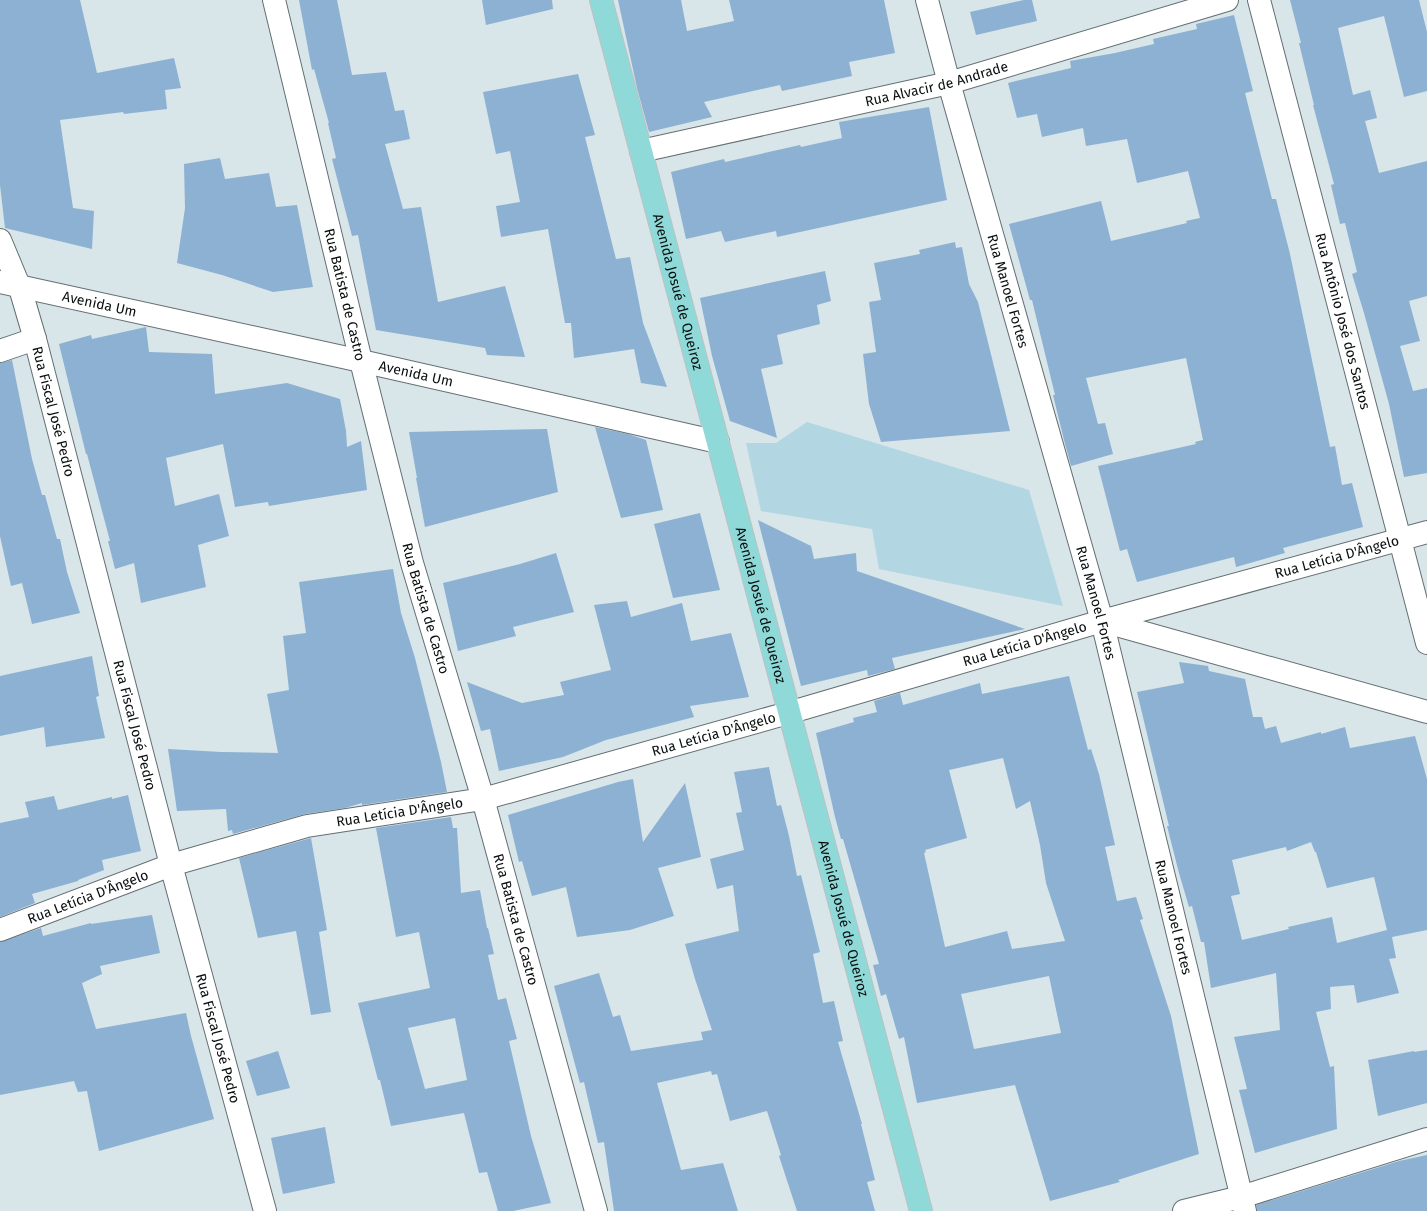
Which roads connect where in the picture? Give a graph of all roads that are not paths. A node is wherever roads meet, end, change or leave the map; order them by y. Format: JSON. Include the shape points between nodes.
{"nodes":[{"id":1,"x":274,"y":0,"type":"edge"},
{"id":2,"x":601,"y":0,"type":"edge"},
{"id":3,"x":927,"y":0,"type":"edge"},
{"id":4,"x":1227,"y":0,"type":"edge"},
{"id":5,"x":1259,"y":0,"type":"edge"},
{"id":6,"x":949,"y":83,"type":"junction"},
{"id":7,"x":641,"y":151,"type":"junction"},
{"id":8,"x":0,"y":240,"type":"edge"},
{"id":9,"x":10,"y":285,"type":"edge"},
{"id":10,"x":35,"y":339,"type":"junction"},
{"id":11,"x":0,"y":351,"type":"edge"},
{"id":12,"x":361,"y":361,"type":"junction"},
{"id":13,"x":718,"y":442,"type":"junction"},
{"id":14,"x":1427,"y":532,"type":"edge"},
{"id":15,"x":1400,"y":538,"type":"junction"},
{"id":16,"x":1102,"y":621,"type":"junction"},
{"id":17,"x":1427,"y":642,"type":"edge"},
{"id":18,"x":1427,"y":712,"type":"edge"},
{"id":19,"x":788,"y":713,"type":"junction"},
{"id":20,"x":483,"y":799,"type":"junction"},
{"id":21,"x":171,"y":865,"type":"junction"},
{"id":22,"x":0,"y":930,"type":"edge"},
{"id":23,"x":1427,"y":1140,"type":"edge"},
{"id":24,"x":1243,"y":1204,"type":"edge"},
{"id":25,"x":265,"y":1211,"type":"edge"},
{"id":26,"x":596,"y":1211,"type":"edge"},
{"id":27,"x":921,"y":1211,"type":"edge"},
{"id":28,"x":1184,"y":1211,"type":"edge"}],
"edges":[{"from":1,"to":12,"type":"street","name":"Rua Batista de Castro"},
{"from":2,"to":7,"type":"main road","name":"Avenida Josué de Queiroz"},
{"from":3,"to":6,"type":"street","name":"Rua Manoel Fortes"},
{"from":4,"to":6,"type":"street","name":"Rua Alvacir de Andrade"},
{"from":5,"to":15,"type":"street","name":"Rua Antônio José dos Santos"},
{"from":6,"to":7,"type":"street","name":"Rua Alvacir de Andrade"},
{"from":6,"to":16,"type":"street","name":"Rua Manoel Fortes"},
{"from":7,"to":13,"type":"main road","name":"Avenida Josué de Queiroz"},
{"from":8,"to":9,"type":"street","name":"Rua Fiscal José Pedro"},
{"from":9,"to":10,"type":"street","name":"Rua Fiscal José Pedro"},
{"from":9,"to":12,"type":"street","name":"Avenida Um"},
{"from":10,"to":11,"type":"street"},
{"from":10,"to":21,"type":"street","name":"Rua Fiscal José Pedro"},
{"from":12,"to":13,"type":"street","name":"Avenida Um"},
{"from":12,"to":20,"type":"street","name":"Rua Batista de Castro","via":[[412,563]]},
{"from":13,"to":19,"type":"main road","name":"Avenida Josué de Queiroz"},
{"from":14,"to":15,"type":"street","name":"Rua Letícia D'Ângelo"},
{"from":15,"to":16,"type":"street","name":"Rua Letícia D'Ângelo"},
{"from":15,"to":17,"type":"street","name":"Rua Antônio José dos Santos"},
{"from":16,"to":18,"type":"street"},
{"from":16,"to":19,"type":"street","name":"Rua Letícia D'Ângelo"},
{"from":16,"to":24,"type":"street","name":"Rua Manoel Fortes"},
{"from":19,"to":20,"type":"street","name":"Rua Letícia D'Ângelo"},
{"from":19,"to":27,"type":"main road","name":"Avenida Josué de Queiroz"},
{"from":20,"to":21,"type":"street","name":"Rua Letícia D'Ângelo","via":[[307,826]]},
{"from":20,"to":26,"type":"street","name":"Rua Batista de Castro"},
{"from":21,"to":22,"type":"street","name":"Rua Letícia D'Ângelo"},
{"from":21,"to":25,"type":"street","name":"Rua Fiscal José Pedro"},
{"from":23,"to":24,"type":"street"},
{"from":24,"to":28,"type":"street"}]}
